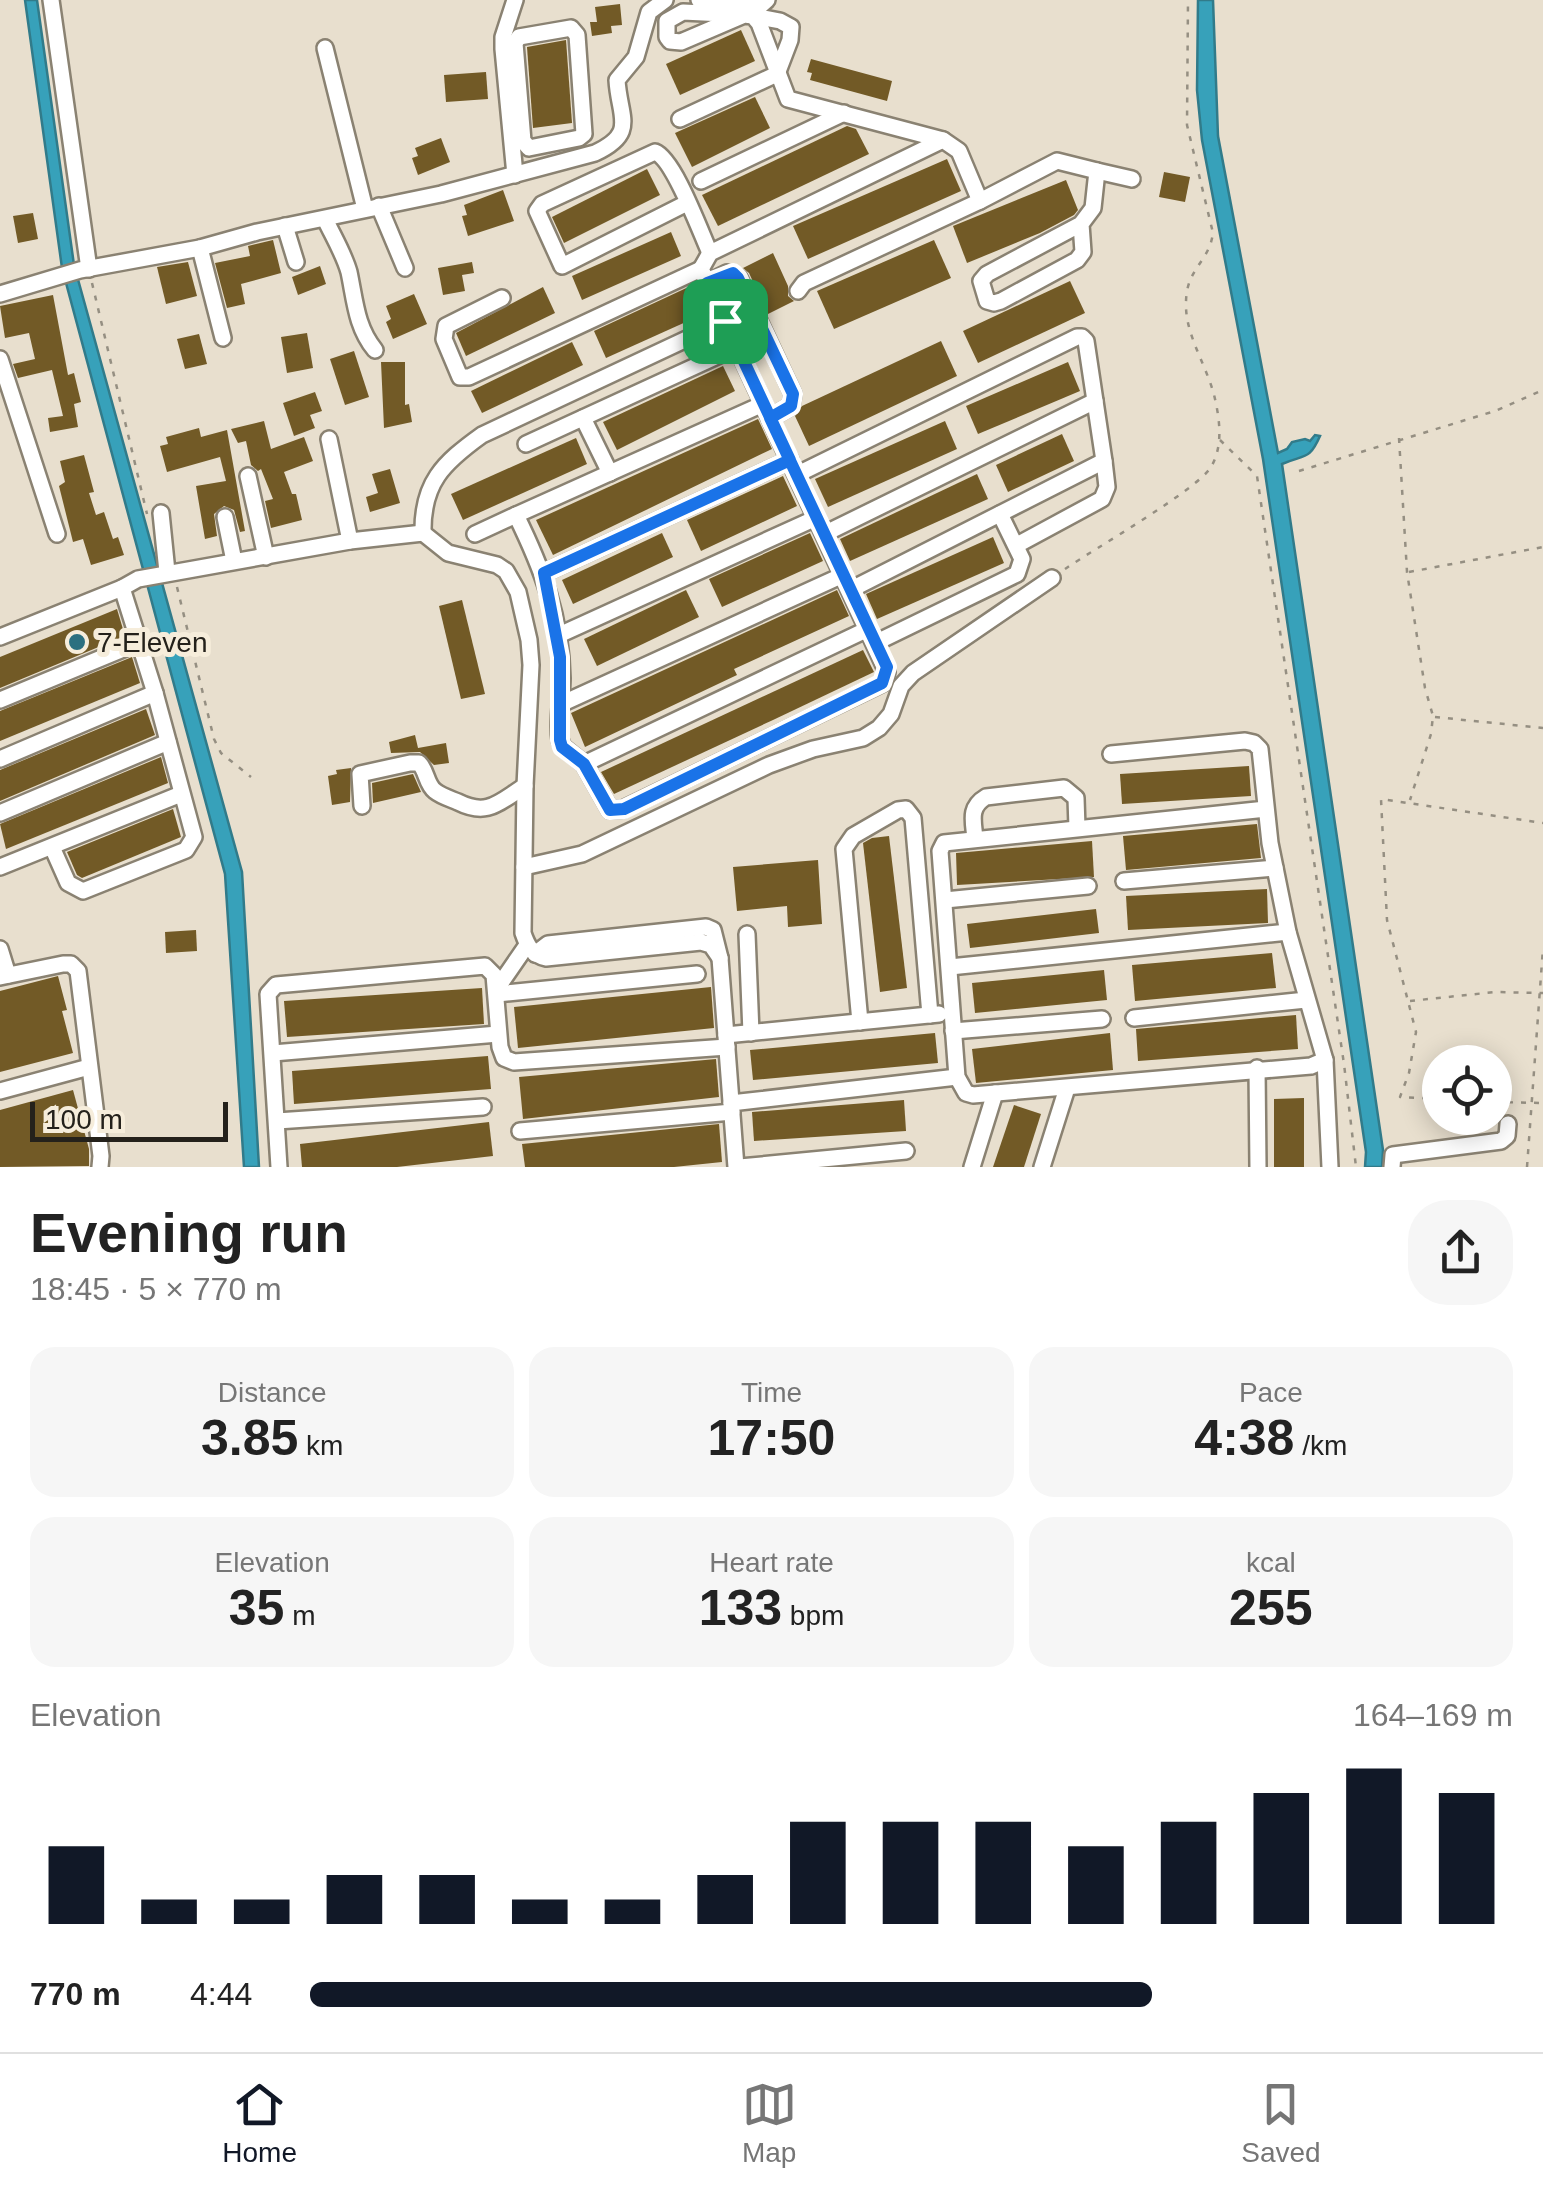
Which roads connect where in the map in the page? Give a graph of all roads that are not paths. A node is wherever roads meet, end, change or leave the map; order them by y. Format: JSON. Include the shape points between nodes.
{"nodes":[{"id":1,"x":51,"y":0,"type":"edge"},
{"id":2,"x":515,"y":0,"type":"edge"},
{"id":3,"x":665,"y":0,"type":"edge"},
{"id":4,"x":698,"y":0,"type":"edge"},
{"id":5,"x":768,"y":0,"type":"edge"},
{"id":6,"x":325,"y":48,"type":"dead end"},
{"id":7,"x":777,"y":74,"type":"junction"},
{"id":8,"x":844,"y":114,"type":"junction"},
{"id":9,"x":680,"y":118,"type":"dead end"},
{"id":10,"x":943,"y":140,"type":"junction"},
{"id":11,"x":517,"y":145,"type":"junction"},
{"id":12,"x":1096,"y":171,"type":"junction"},
{"id":13,"x":514,"y":176,"type":"junction"},
{"id":14,"x":1132,"y":179,"type":"dead end"},
{"id":15,"x":701,"y":181,"type":"dead end"},
{"id":16,"x":980,"y":201,"type":"junction"},
{"id":17,"x":687,"y":203,"type":"junction"},
{"id":18,"x":372,"y":208,"type":"junction"},
{"id":19,"x":325,"y":219,"type":"junction"},
{"id":20,"x":1081,"y":224,"type":"junction"},
{"id":21,"x":286,"y":226,"type":"junction"},
{"id":22,"x":200,"y":248,"type":"junction"},
{"id":23,"x":710,"y":252,"type":"junction"},
{"id":24,"x":296,"y":262,"type":"dead end"},
{"id":25,"x":406,"y":268,"type":"dead end"},
{"id":26,"x":84,"y":270,"type":"junction"},
{"id":27,"x":704,"y":276,"type":"junction"},
{"id":28,"x":798,"y":291,"type":"dead end"},
{"id":29,"x":0,"y":294,"type":"edge"},
{"id":30,"x":502,"y":298,"type":"dead end"},
{"id":31,"x":725,"y":321,"type":"junction"},
{"id":32,"x":223,"y":338,"type":"dead end"},
{"id":33,"x":737,"y":347,"type":"junction"},
{"id":34,"x":375,"y":350,"type":"dead end"},
{"id":35,"x":0,"y":359,"type":"edge"},
{"id":36,"x":1095,"y":401,"type":"junction"},
{"id":37,"x":766,"y":411,"type":"junction"},
{"id":38,"x":583,"y":418,"type":"junction"},
{"id":39,"x":329,"y":439,"type":"dead end"},
{"id":40,"x":526,"y":444,"type":"dead end"},
{"id":41,"x":1104,"y":460,"type":"junction"},
{"id":42,"x":794,"y":467,"type":"junction"},
{"id":43,"x":610,"y":473,"type":"junction"},
{"id":44,"x":248,"y":476,"type":"dead end"},
{"id":45,"x":154,"y":514,"type":"road end"},
{"id":46,"x":1000,"y":514,"type":"junction"},
{"id":47,"x":516,"y":515,"type":"junction"},
{"id":48,"x":225,"y":517,"type":"dead end"},
{"id":49,"x":816,"y":518,"type":"junction"},
{"id":50,"x":423,"y":533,"type":"junction"},
{"id":51,"x":57,"y":534,"type":"dead end"},
{"id":52,"x":475,"y":534,"type":"dead end"},
{"id":53,"x":824,"y":534,"type":"junction"},
{"id":54,"x":350,"y":541,"type":"junction"},
{"id":55,"x":1017,"y":546,"type":"junction"},
{"id":56,"x":266,"y":557,"type":"junction"},
{"id":57,"x":234,"y":561,"type":"junction"},
{"id":58,"x":166,"y":572,"type":"junction"},
{"id":59,"x":544,"y":573,"type":"junction"},
{"id":60,"x":1052,"y":578,"type":"road end"},
{"id":61,"x":846,"y":582,"type":"junction"},
{"id":62,"x":122,"y":588,"type":"junction"},
{"id":63,"x":558,"y":635,"type":"junction"},
{"id":64,"x":0,"y":636,"type":"edge"},
{"id":65,"x":871,"y":636,"type":"junction"},
{"id":66,"x":140,"y":642,"type":"junction"},
{"id":67,"x":155,"y":693,"type":"junction"},
{"id":68,"x":0,"y":700,"type":"edge"},
{"id":69,"x":561,"y":704,"type":"junction"},
{"id":70,"x":168,"y":742,"type":"junction"},
{"id":71,"x":1111,"y":754,"type":"dead end"},
{"id":72,"x":0,"y":759,"type":"edge"},
{"id":73,"x":584,"y":764,"type":"junction"},
{"id":74,"x":525,"y":786,"type":"junction"},
{"id":75,"x":181,"y":794,"type":"junction"},
{"id":76,"x":362,"y":806,"type":"dead end"},
{"id":77,"x":1266,"y":810,"type":"junction"},
{"id":78,"x":0,"y":813,"type":"edge"},
{"id":79,"x":1077,"y":828,"type":"junction"},
{"id":80,"x":976,"y":838,"type":"junction"},
{"id":81,"x":52,"y":847,"type":"junction"},
{"id":82,"x":524,"y":866,"type":"junction"},
{"id":83,"x":0,"y":867,"type":"edge"},
{"id":84,"x":1275,"y":868,"type":"junction"},
{"id":85,"x":1124,"y":882,"type":"dead end"},
{"id":86,"x":1088,"y":886,"type":"dead end"},
{"id":87,"x":945,"y":900,"type":"junction"},
{"id":88,"x":1288,"y":932,"type":"junction"},
{"id":89,"x":747,"y":934,"type":"dead end"},
{"id":90,"x":531,"y":949,"type":"junction"},
{"id":91,"x":0,"y":950,"type":"edge"},
{"id":92,"x":950,"y":967,"type":"junction"},
{"id":93,"x":697,"y":974,"type":"dead end"},
{"id":94,"x":4,"y":976,"type":"edge"},
{"id":95,"x":496,"y":992,"type":"junction"},
{"id":96,"x":1306,"y":1000,"type":"junction"},
{"id":97,"x":952,"y":1013,"type":"junction"},
{"id":98,"x":930,"y":1015,"type":"junction"},
{"id":99,"x":1102,"y":1018,"type":"dead end"},
{"id":100,"x":1134,"y":1018,"type":"dead end"},
{"id":101,"x":860,"y":1022,"type":"junction"},
{"id":102,"x":954,"y":1031,"type":"junction"},
{"id":103,"x":752,"y":1032,"type":"junction"},
{"id":104,"x":498,"y":1034,"type":"junction"},
{"id":105,"x":727,"y":1041,"type":"junction"},
{"id":106,"x":273,"y":1053,"type":"junction"},
{"id":107,"x":1326,"y":1060,"type":"junction"},
{"id":108,"x":89,"y":1067,"type":"junction"},
{"id":109,"x":1257,"y":1068,"type":"junction"},
{"id":110,"x":957,"y":1077,"type":"junction"},
{"id":111,"x":1067,"y":1088,"type":"junction"},
{"id":112,"x":0,"y":1090,"type":"edge"},
{"id":113,"x":995,"y":1093,"type":"junction"},
{"id":114,"x":483,"y":1107,"type":"dead end"},
{"id":115,"x":732,"y":1107,"type":"junction"},
{"id":116,"x":277,"y":1122,"type":"junction"},
{"id":117,"x":520,"y":1131,"type":"dead end"},
{"id":118,"x":1507,"y":1135,"type":"edge"},
{"id":119,"x":906,"y":1150,"type":"dead end"},
{"id":120,"x":825,"y":1158,"type":"junction"},
{"id":121,"x":100,"y":1167,"type":"edge"},
{"id":122,"x":280,"y":1167,"type":"edge"},
{"id":123,"x":738,"y":1167,"type":"edge"},
{"id":124,"x":851,"y":1167,"type":"edge"},
{"id":125,"x":972,"y":1167,"type":"edge"},
{"id":126,"x":1042,"y":1167,"type":"edge"},
{"id":127,"x":1258,"y":1167,"type":"edge"},
{"id":128,"x":1330,"y":1167,"type":"edge"},
{"id":129,"x":1392,"y":1167,"type":"edge"}],
"edges":[{"from":1,"to":26,"type":"street"},
{"from":2,"to":11,"type":"street","via":[[502,38]]},
{"from":3,"to":13,"type":"street","via":[[649,12],[636,57],[617,80],[624,128],[617,141]]},
{"from":4,"to":5,"type":"street","via":[[758,8]]},
{"from":6,"to":18,"type":"street"},
{"from":7,"to":7,"type":"street","via":[[791,28],[748,15],[760,24]]},
{"from":7,"to":8,"type":"street","via":[[788,99]]},
{"from":7,"to":9,"type":"street"},
{"from":8,"to":10,"type":"street"},
{"from":8,"to":15,"type":"street"},
{"from":10,"to":16,"type":"street","via":[[960,150]]},
{"from":10,"to":23,"type":"street"},
{"from":11,"to":11,"type":"street","via":[[515,43],[571,28],[584,134]]},
{"from":11,"to":13,"type":"street"},
{"from":12,"to":14,"type":"street"},
{"from":12,"to":16,"type":"street","via":[[1058,161]]},
{"from":12,"to":20,"type":"street","via":[[1093,208]]},
{"from":13,"to":18,"type":"street"},
{"from":16,"to":28,"type":"street"},
{"from":17,"to":17,"type":"street","via":[[562,266],[537,211],[655,152],[666,158]]},
{"from":17,"to":23,"type":"street"},
{"from":18,"to":19,"type":"street"},
{"from":18,"to":25,"type":"street"},
{"from":19,"to":21,"type":"street"},
{"from":19,"to":34,"type":"street","via":[[348,270],[364,338]]},
{"from":20,"to":20,"type":"street","via":[[1078,260],[1001,302],[987,300],[981,282],[988,274]]},
{"from":21,"to":22,"type":"street"},
{"from":21,"to":24,"type":"street"},
{"from":22,"to":26,"type":"street"},
{"from":22,"to":32,"type":"street"},
{"from":23,"to":27,"type":"street"},
{"from":26,"to":29,"type":"street"},
{"from":27,"to":30,"type":"street","via":[[460,377],[444,339],[446,326]]},
{"from":27,"to":31,"type":"street"},
{"from":27,"to":37,"type":"street","via":[[736,275],[770,344],[794,399],[791,406]]},
{"from":31,"to":33,"type":"street"},
{"from":31,"to":50,"type":"street","via":[[466,447],[427,491]]},
{"from":33,"to":37,"type":"street"},
{"from":33,"to":38,"type":"street"},
{"from":35,"to":51,"type":"street"},
{"from":36,"to":41,"type":"street"},
{"from":36,"to":42,"type":"street","via":[[1086,341],[1077,337]]},
{"from":36,"to":53,"type":"street"},
{"from":37,"to":42,"type":"street"},
{"from":37,"to":43,"type":"street"},
{"from":38,"to":40,"type":"street"},
{"from":38,"to":43,"type":"street"},
{"from":39,"to":54,"type":"street"},
{"from":41,"to":46,"type":"street"},
{"from":41,"to":55,"type":"street","via":[[1102,499]]},
{"from":42,"to":49,"type":"street"},
{"from":42,"to":59,"type":"street"},
{"from":43,"to":47,"type":"street"},
{"from":44,"to":56,"type":"street"},
{"from":45,"to":58,"type":"street"},
{"from":46,"to":55,"type":"street"},
{"from":46,"to":61,"type":"street"},
{"from":47,"to":52,"type":"street"},
{"from":47,"to":59,"type":"street"},
{"from":48,"to":57,"type":"street"},
{"from":49,"to":53,"type":"street"},
{"from":49,"to":63,"type":"street"},
{"from":50,"to":54,"type":"street"},
{"from":50,"to":74,"type":"street","via":[[448,553],[497,565],[518,592],[531,665]]},
{"from":53,"to":61,"type":"street"},
{"from":54,"to":56,"type":"street"},
{"from":55,"to":65,"type":"street","via":[[1023,563],[1017,574]]},
{"from":56,"to":57,"type":"street"},
{"from":57,"to":58,"type":"street"},
{"from":58,"to":62,"type":"street"},
{"from":59,"to":63,"type":"street"},
{"from":60,"to":82,"type":"street","via":[[913,673],[891,714],[863,738],[768,765],[582,854]]},
{"from":61,"to":65,"type":"street"},
{"from":61,"to":69,"type":"street"},
{"from":62,"to":64,"type":"street"},
{"from":62,"to":66,"type":"street"},
{"from":63,"to":69,"type":"street"},
{"from":65,"to":73,"type":"street"},
{"from":65,"to":73,"type":"street","via":[[887,667],[882,683],[624,809],[610,810]]},
{"from":66,"to":67,"type":"street"},
{"from":66,"to":68,"type":"street"},
{"from":67,"to":70,"type":"street"},
{"from":67,"to":72,"type":"street"},
{"from":69,"to":73,"type":"street","via":[[562,747]]},
{"from":70,"to":75,"type":"street"},
{"from":70,"to":78,"type":"street"},
{"from":71,"to":77,"type":"street","via":[[1254,743],[1262,759]]},
{"from":74,"to":76,"type":"street","via":[[491,806],[471,808],[436,792],[425,769],[410,762],[360,774]]},
{"from":74,"to":82,"type":"street"},
{"from":75,"to":81,"type":"street"},
{"from":75,"to":81,"type":"street","via":[[194,837],[186,850],[78,891],[68,884]]},
{"from":77,"to":79,"type":"street"},
{"from":77,"to":84,"type":"street"},
{"from":79,"to":80,"type":"street"},
{"from":79,"to":80,"type":"street","via":[[1076,798],[1064,788],[986,797],[972,813]]},
{"from":80,"to":87,"type":"street","via":[[942,846]]},
{"from":81,"to":83,"type":"street"},
{"from":82,"to":90,"type":"street","via":[[523,933]]},
{"from":84,"to":85,"type":"street"},
{"from":84,"to":88,"type":"street"},
{"from":86,"to":87,"type":"street"},
{"from":87,"to":92,"type":"street"},
{"from":88,"to":92,"type":"street"},
{"from":88,"to":96,"type":"street"},
{"from":89,"to":103,"type":"street"},
{"from":90,"to":95,"type":"street"},
{"from":90,"to":105,"type":"street","via":[[546,958],[711,944],[720,958]]},
{"from":91,"to":94,"type":"street"},
{"from":92,"to":97,"type":"street"},
{"from":93,"to":95,"type":"street"},
{"from":94,"to":108,"type":"street","via":[[63,964],[75,968]]},
{"from":95,"to":104,"type":"street"},
{"from":95,"to":106,"type":"street","via":[[494,975],[484,966],[276,985],[268,994]]},
{"from":96,"to":100,"type":"street"},
{"from":96,"to":107,"type":"street"},
{"from":97,"to":98,"type":"street"},
{"from":97,"to":102,"type":"street"},
{"from":98,"to":101,"type":"street"},
{"from":98,"to":101,"type":"street","via":[[913,818],[906,809],[854,836],[844,849]]},
{"from":99,"to":102,"type":"street"},
{"from":101,"to":103,"type":"street"},
{"from":102,"to":110,"type":"street"},
{"from":103,"to":105,"type":"street"},
{"from":104,"to":105,"type":"street","via":[[504,1058],[514,1062]]},
{"from":104,"to":106,"type":"street"},
{"from":105,"to":115,"type":"street"},
{"from":106,"to":116,"type":"street"},
{"from":107,"to":109,"type":"street"},
{"from":107,"to":128,"type":"street"},
{"from":108,"to":112,"type":"street"},
{"from":108,"to":121,"type":"street"},
{"from":109,"to":111,"type":"street"},
{"from":109,"to":127,"type":"street"},
{"from":110,"to":113,"type":"street","via":[[966,1093]]},
{"from":110,"to":115,"type":"street"},
{"from":111,"to":113,"type":"street"},
{"from":111,"to":126,"type":"street"},
{"from":113,"to":125,"type":"street"},
{"from":114,"to":116,"type":"street"},
{"from":115,"to":117,"type":"street"},
{"from":115,"to":123,"type":"street"},
{"from":116,"to":122,"type":"street"},
{"from":118,"to":129,"type":"street","via":[[1393,1155]]},
{"from":119,"to":120,"type":"street"},
{"from":120,"to":123,"type":"street"},
{"from":120,"to":124,"type":"street"}]}
